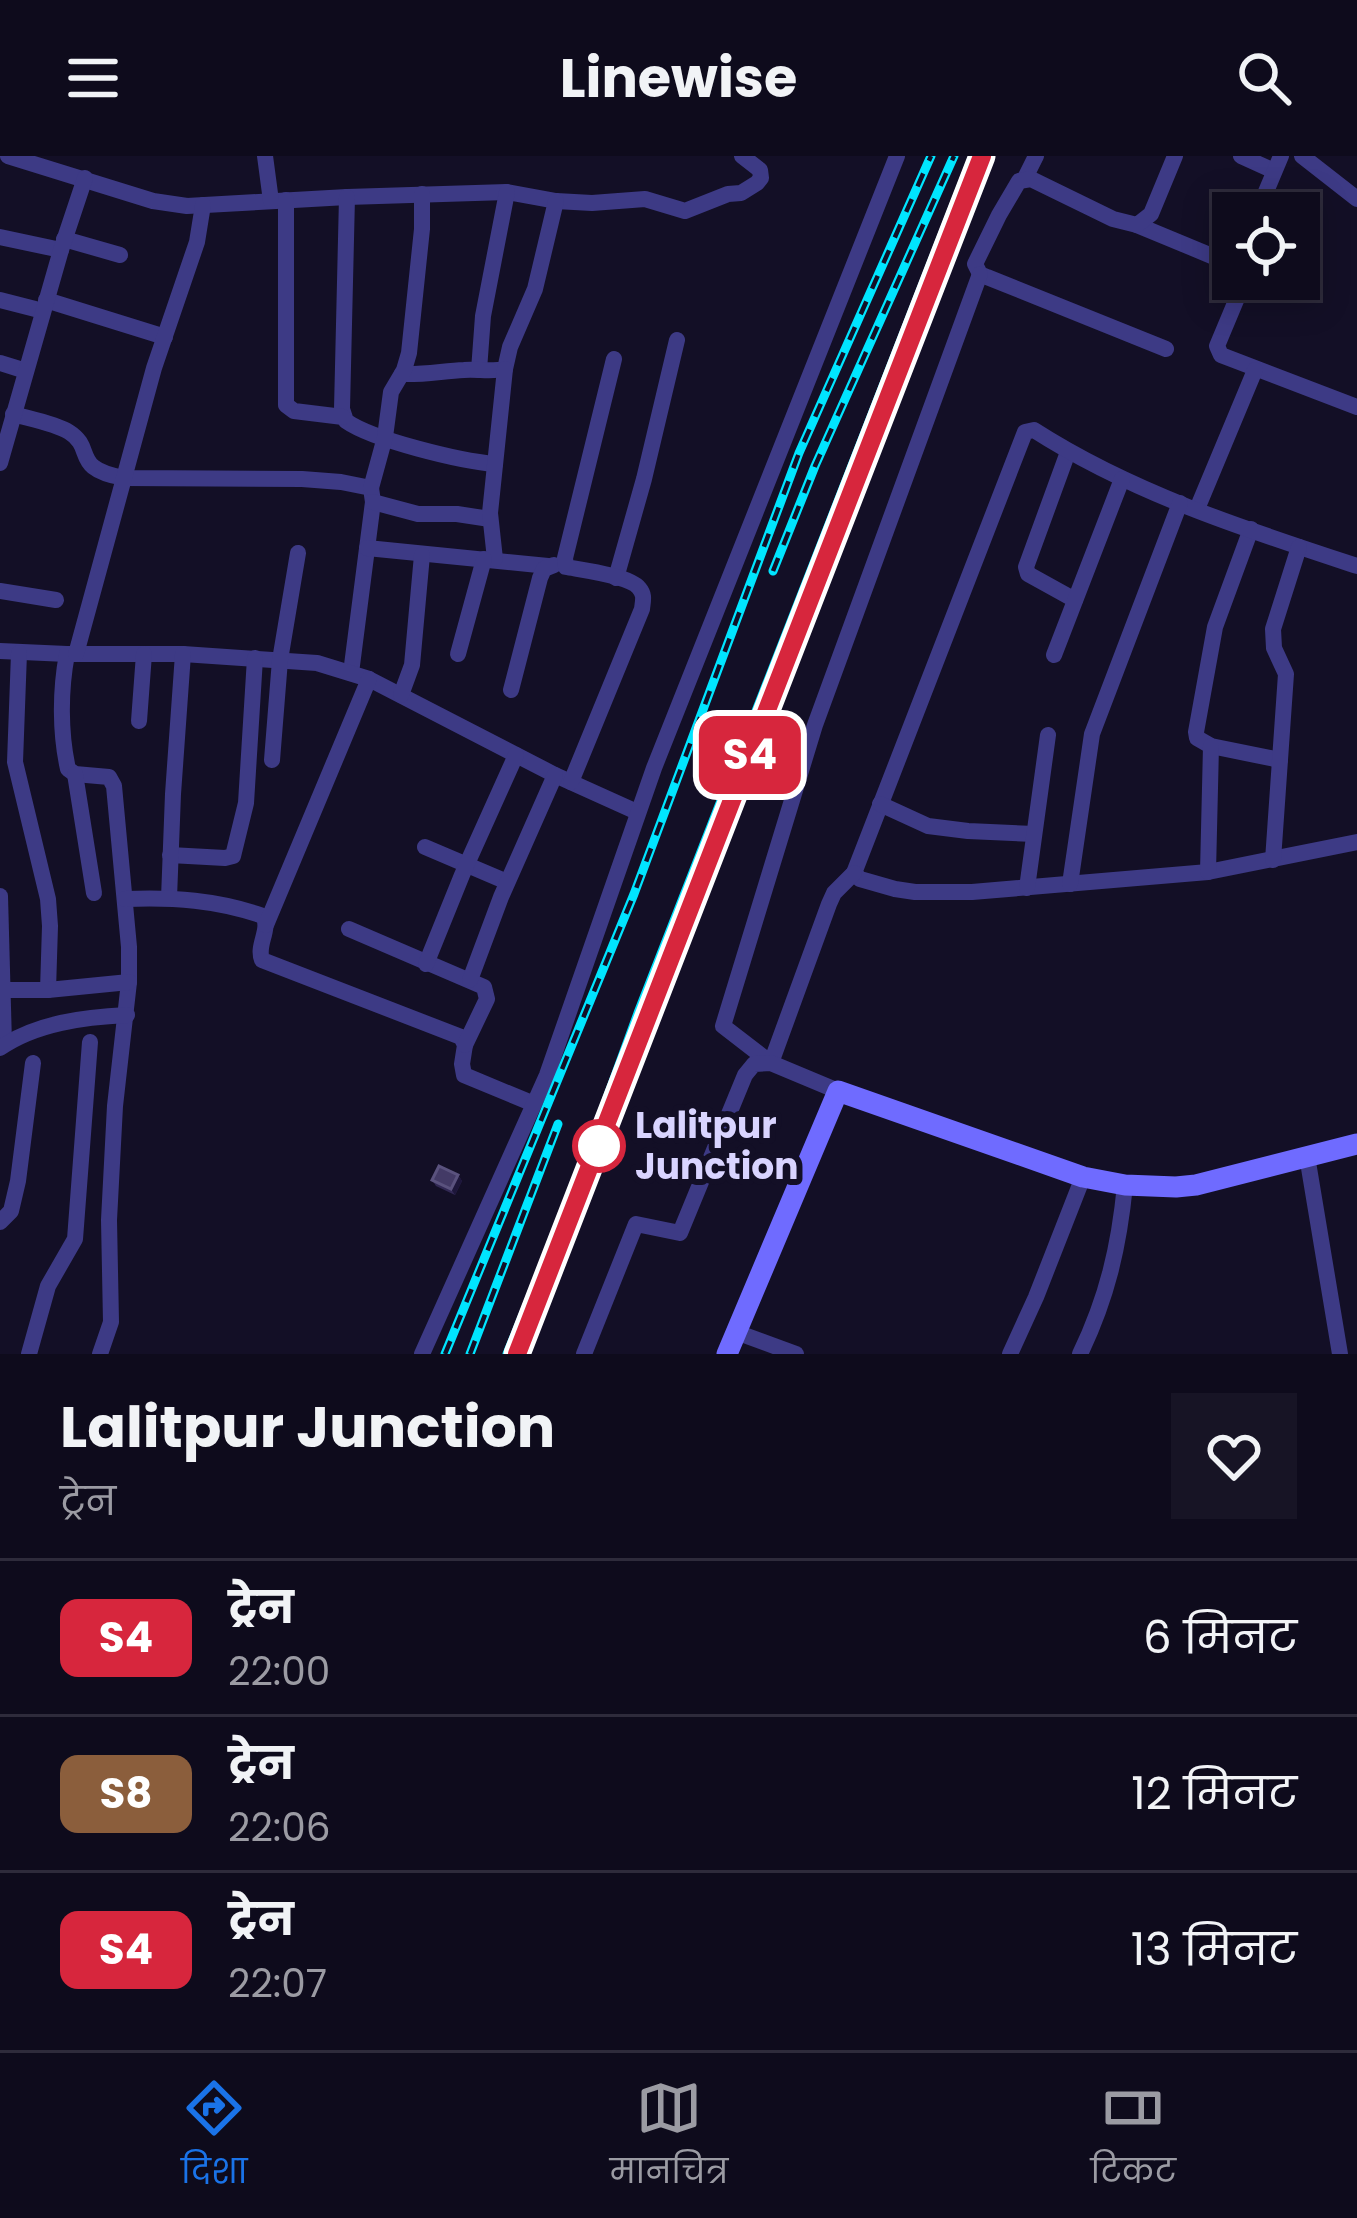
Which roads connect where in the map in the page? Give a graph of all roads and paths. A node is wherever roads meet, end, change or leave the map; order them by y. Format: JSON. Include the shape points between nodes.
{"nodes":[{"id":1,"x":8,"y":156,"type":"edge"},
{"id":2,"x":265,"y":156,"type":"edge"},
{"id":3,"x":742,"y":156,"type":"edge"},
{"id":4,"x":897,"y":156,"type":"edge"},
{"id":5,"x":1036,"y":156,"type":"edge"},
{"id":6,"x":1174,"y":156,"type":"edge"},
{"id":7,"x":1241,"y":156,"type":"edge"},
{"id":8,"x":1311,"y":159,"type":"edge"},
{"id":9,"x":1277,"y":164,"type":"edge"},
{"id":10,"x":85,"y":178,"type":"junction"},
{"id":11,"x":1025,"y":178,"type":"junction"},
{"id":12,"x":507,"y":192,"type":"junction"},
{"id":13,"x":1266,"y":192,"type":"edge"},
{"id":14,"x":422,"y":194,"type":"junction"},
{"id":15,"x":347,"y":197,"type":"junction"},
{"id":16,"x":1357,"y":199,"type":"edge"},
{"id":17,"x":278,"y":201,"type":"junction"},
{"id":18,"x":556,"y":201,"type":"junction"},
{"id":19,"x":203,"y":205,"type":"junction"},
{"id":20,"x":1137,"y":225,"type":"junction"},
{"id":21,"x":0,"y":237,"type":"edge"},
{"id":22,"x":62,"y":245,"type":"junction"},
{"id":23,"x":119,"y":255,"type":"dead end"},
{"id":24,"x":1212,"y":256,"type":"edge"},
{"id":25,"x":980,"y":274,"type":"junction"},
{"id":26,"x":0,"y":300,"type":"edge"},
{"id":27,"x":1237,"y":300,"type":"edge"},
{"id":28,"x":45,"y":305,"type":"junction"},
{"id":29,"x":165,"y":337,"type":"junction"},
{"id":30,"x":677,"y":340,"type":"dead end"},
{"id":31,"x":1166,"y":349,"type":"dead end"},
{"id":32,"x":614,"y":359,"type":"dead end"},
{"id":33,"x":0,"y":363,"type":"edge"},
{"id":34,"x":505,"y":369,"type":"junction"},
{"id":35,"x":479,"y":370,"type":"junction"},
{"id":36,"x":1255,"y":370,"type":"junction"},
{"id":37,"x":26,"y":371,"type":"junction"},
{"id":38,"x":402,"y":374,"type":"junction"},
{"id":39,"x":1357,"y":406,"type":"edge"},
{"id":40,"x":13,"y":414,"type":"junction"},
{"id":41,"x":343,"y":416,"type":"junction"},
{"id":42,"x":385,"y":437,"type":"junction"},
{"id":43,"x":1068,"y":452,"type":"junction"},
{"id":44,"x":0,"y":464,"type":"edge"},
{"id":45,"x":495,"y":464,"type":"junction"},
{"id":46,"x":124,"y":478,"type":"junction"},
{"id":47,"x":1122,"y":479,"type":"junction"},
{"id":48,"x":372,"y":495,"type":"junction"},
{"id":49,"x":1188,"y":506,"type":"junction"},
{"id":50,"x":490,"y":519,"type":"junction"},
{"id":51,"x":1251,"y":529,"type":"junction"},
{"id":52,"x":367,"y":548,"type":"junction"},
{"id":53,"x":1299,"y":548,"type":"junction"},
{"id":54,"x":298,"y":553,"type":"dead end"},
{"id":55,"x":422,"y":555,"type":"junction"},
{"id":56,"x":489,"y":560,"type":"junction"},
{"id":57,"x":557,"y":566,"type":"junction"},
{"id":58,"x":1357,"y":566,"type":"edge"},
{"id":59,"x":616,"y":578,"type":"junction"},
{"id":60,"x":0,"y":591,"type":"edge"},
{"id":61,"x":56,"y":599,"type":"dead end"},
{"id":62,"x":1075,"y":600,"type":"junction"},
{"id":63,"x":0,"y":651,"type":"edge"},
{"id":64,"x":20,"y":653,"type":"junction"},
{"id":65,"x":71,"y":654,"type":"junction"},
{"id":66,"x":144,"y":654,"type":"junction"},
{"id":67,"x":183,"y":654,"type":"junction"},
{"id":68,"x":458,"y":654,"type":"dead end"},
{"id":69,"x":1054,"y":655,"type":"dead end"},
{"id":70,"x":255,"y":658,"type":"junction"},
{"id":71,"x":280,"y":659,"type":"junction"},
{"id":72,"x":360,"y":676,"type":"junction"},
{"id":73,"x":512,"y":691,"type":"dead end"},
{"id":74,"x":401,"y":694,"type":"junction"},
{"id":75,"x":139,"y":721,"type":"dead end"},
{"id":76,"x":1048,"y":735,"type":"dead end"},
{"id":77,"x":1210,"y":746,"type":"junction"},
{"id":78,"x":516,"y":755,"type":"junction"},
{"id":79,"x":272,"y":760,"type":"dead end"},
{"id":80,"x":1280,"y":760,"type":"junction"},
{"id":81,"x":75,"y":774,"type":"junction"},
{"id":82,"x":563,"y":779,"type":"junction"},
{"id":83,"x":880,"y":804,"type":"junction"},
{"id":84,"x":638,"y":812,"type":"junction"},
{"id":85,"x":1034,"y":834,"type":"junction"},
{"id":86,"x":1357,"y":842,"type":"edge"},
{"id":87,"x":424,"y":847,"type":"dead end"},
{"id":88,"x":170,"y":855,"type":"junction"},
{"id":89,"x":1273,"y":860,"type":"junction"},
{"id":90,"x":466,"y":866,"type":"junction"},
{"id":91,"x":1208,"y":872,"type":"junction"},
{"id":92,"x":854,"y":873,"type":"junction"},
{"id":93,"x":507,"y":882,"type":"junction"},
{"id":94,"x":1070,"y":884,"type":"junction"},
{"id":95,"x":1027,"y":888,"type":"junction"},
{"id":96,"x":94,"y":893,"type":"dead end"},
{"id":97,"x":0,"y":896,"type":"edge"},
{"id":98,"x":169,"y":898,"type":"junction"},
{"id":99,"x":125,"y":899,"type":"junction"},
{"id":100,"x":266,"y":925,"type":"junction"},
{"id":101,"x":349,"y":929,"type":"dead end"},
{"id":102,"x":426,"y":964,"type":"junction"},
{"id":103,"x":470,"y":980,"type":"junction"},
{"id":104,"x":129,"y":982,"type":"junction"},
{"id":105,"x":1,"y":990,"type":"edge"},
{"id":106,"x":48,"y":990,"type":"junction"},
{"id":107,"x":127,"y":1015,"type":"junction"},
{"id":108,"x":90,"y":1042,"type":"dead end"},
{"id":109,"x":466,"y":1045,"type":"junction"},
{"id":110,"x":2,"y":1046,"type":"edge"},
{"id":111,"x":33,"y":1063,"type":"dead end"},
{"id":112,"x":771,"y":1063,"type":"junction"},
{"id":113,"x":838,"y":1091,"type":"junction"},
{"id":114,"x":534,"y":1104,"type":"junction"},
{"id":115,"x":1357,"y":1144,"type":"edge"},
{"id":116,"x":1307,"y":1156,"type":"junction"},
{"id":117,"x":1083,"y":1177,"type":"junction"},
{"id":118,"x":1126,"y":1185,"type":"junction"},
{"id":119,"x":0,"y":1222,"type":"edge"},
{"id":120,"x":732,"y":1343,"type":"edge"},
{"id":121,"x":28,"y":1354,"type":"edge"},
{"id":122,"x":100,"y":1354,"type":"edge"},
{"id":123,"x":422,"y":1354,"type":"edge"},
{"id":124,"x":584,"y":1354,"type":"edge"},
{"id":125,"x":796,"y":1354,"type":"edge"},
{"id":126,"x":1010,"y":1354,"type":"edge"},
{"id":127,"x":1080,"y":1354,"type":"edge"},
{"id":128,"x":1340,"y":1354,"type":"edge"}],
"edges":[{"from":1,"to":10,"type":"street"},
{"from":2,"to":17,"type":"street"},
{"from":3,"to":18,"type":"street","via":[[760,170],[757,183],[685,211],[645,199]]},
{"from":4,"to":84,"type":"street"},
{"from":5,"to":11,"type":"street"},
{"from":6,"to":20,"type":"street","via":[[1151,214]]},
{"from":7,"to":9,"type":"street"},
{"from":8,"to":16,"type":"street"},
{"from":9,"to":13,"type":"street"},
{"from":10,"to":19,"type":"street","via":[[153,201]]},
{"from":10,"to":22,"type":"street"},
{"from":11,"to":20,"type":"street"},
{"from":11,"to":25,"type":"street","via":[[976,259]]},
{"from":12,"to":14,"type":"street"},
{"from":12,"to":18,"type":"street"},
{"from":12,"to":35,"type":"street"},
{"from":14,"to":15,"type":"street"},
{"from":14,"to":38,"type":"street"},
{"from":15,"to":17,"type":"street"},
{"from":15,"to":41,"type":"street"},
{"from":17,"to":19,"type":"street"},
{"from":17,"to":41,"type":"street","via":[[286,405]]},
{"from":18,"to":34,"type":"street"},
{"from":19,"to":29,"type":"street"},
{"from":20,"to":24,"type":"street"},
{"from":21,"to":22,"type":"street"},
{"from":22,"to":23,"type":"street"},
{"from":22,"to":28,"type":"street"},
{"from":25,"to":31,"type":"street"},
{"from":25,"to":112,"type":"street","via":[[815,725],[723,1026]]},
{"from":26,"to":28,"type":"street"},
{"from":27,"to":36,"type":"street","via":[[1217,350]]},
{"from":28,"to":29,"type":"street"},
{"from":28,"to":37,"type":"street"},
{"from":29,"to":46,"type":"street"},
{"from":30,"to":59,"type":"street"},
{"from":32,"to":57,"type":"street"},
{"from":33,"to":37,"type":"street"},
{"from":34,"to":35,"type":"street"},
{"from":34,"to":45,"type":"street"},
{"from":35,"to":38,"type":"street"},
{"from":36,"to":39,"type":"street"},
{"from":36,"to":49,"type":"street"},
{"from":37,"to":40,"type":"street"},
{"from":38,"to":42,"type":"street"},
{"from":40,"to":44,"type":"street"},
{"from":40,"to":46,"type":"street","via":[[68,431],[91,467]]},
{"from":41,"to":42,"type":"street"},
{"from":42,"to":45,"type":"street"},
{"from":42,"to":48,"type":"street"},
{"from":43,"to":47,"type":"street"},
{"from":43,"to":62,"type":"street","via":[[1026,567]]},
{"from":43,"to":83,"type":"street","via":[[1034,430],[1022,437]]},
{"from":45,"to":50,"type":"street"},
{"from":46,"to":48,"type":"street","via":[[302,479],[353,483]]},
{"from":46,"to":65,"type":"street"},
{"from":47,"to":49,"type":"street"},
{"from":47,"to":62,"type":"street"},
{"from":48,"to":50,"type":"street","via":[[418,514]]},
{"from":48,"to":52,"type":"street"},
{"from":49,"to":51,"type":"street"},
{"from":49,"to":94,"type":"street","via":[[1092,734]]},
{"from":50,"to":56,"type":"street"},
{"from":51,"to":53,"type":"street"},
{"from":51,"to":77,"type":"street","via":[[1214,627],[1196,732]]},
{"from":52,"to":55,"type":"street"},
{"from":52,"to":72,"type":"street"},
{"from":53,"to":58,"type":"street"},
{"from":53,"to":80,"type":"street","via":[[1273,629],[1286,674]]},
{"from":54,"to":71,"type":"street"},
{"from":55,"to":56,"type":"street"},
{"from":55,"to":74,"type":"street","via":[[412,665]]},
{"from":56,"to":57,"type":"street"},
{"from":56,"to":68,"type":"street"},
{"from":57,"to":59,"type":"street"},
{"from":57,"to":73,"type":"street","via":[[540,578]]},
{"from":59,"to":82,"type":"street","via":[[640,589],[642,608]]},
{"from":60,"to":61,"type":"street"},
{"from":62,"to":69,"type":"street"},
{"from":63,"to":64,"type":"street"},
{"from":64,"to":65,"type":"street"},
{"from":64,"to":106,"type":"street","via":[[15,762],[47,899]]},
{"from":65,"to":66,"type":"street"},
{"from":65,"to":81,"type":"street","via":[[63,674],[63,747]]},
{"from":66,"to":67,"type":"street"},
{"from":66,"to":75,"type":"street"},
{"from":67,"to":70,"type":"street"},
{"from":67,"to":88,"type":"street"},
{"from":70,"to":71,"type":"street"},
{"from":70,"to":88,"type":"street","via":[[246,803],[233,856]]},
{"from":71,"to":72,"type":"street"},
{"from":71,"to":79,"type":"street"},
{"from":72,"to":74,"type":"street"},
{"from":72,"to":100,"type":"street"},
{"from":74,"to":78,"type":"street"},
{"from":76,"to":85,"type":"street"},
{"from":77,"to":80,"type":"street"},
{"from":77,"to":91,"type":"street"},
{"from":78,"to":82,"type":"street"},
{"from":78,"to":90,"type":"street"},
{"from":80,"to":89,"type":"street"},
{"from":81,"to":96,"type":"street"},
{"from":81,"to":99,"type":"street","via":[[112,780]]},
{"from":82,"to":84,"type":"street"},
{"from":82,"to":93,"type":"street"},
{"from":83,"to":85,"type":"street","via":[[928,826]]},
{"from":83,"to":92,"type":"street"},
{"from":84,"to":114,"type":"street"},
{"from":85,"to":95,"type":"street"},
{"from":86,"to":89,"type":"street"},
{"from":87,"to":90,"type":"street"},
{"from":88,"to":98,"type":"street"},
{"from":89,"to":91,"type":"street"},
{"from":90,"to":93,"type":"street"},
{"from":90,"to":102,"type":"street"},
{"from":91,"to":94,"type":"street"},
{"from":92,"to":95,"type":"street","via":[[915,892]]},
{"from":92,"to":112,"type":"street","via":[[829,904]]},
{"from":93,"to":103,"type":"street"},
{"from":94,"to":95,"type":"street"},
{"from":97,"to":105,"type":"street"},
{"from":98,"to":99,"type":"street"},
{"from":98,"to":100,"type":"street","via":[[213,902],[263,916]]},
{"from":99,"to":104,"type":"street"},
{"from":100,"to":109,"type":"street","via":[[262,960]]},
{"from":101,"to":102,"type":"street"},
{"from":102,"to":103,"type":"street"},
{"from":103,"to":109,"type":"street","via":[[487,999]]},
{"from":104,"to":106,"type":"street"},
{"from":104,"to":107,"type":"street"},
{"from":105,"to":106,"type":"street"},
{"from":105,"to":110,"type":"street"},
{"from":107,"to":110,"type":"street","via":[[68,1021]]},
{"from":107,"to":122,"type":"street","via":[[109,1220],[111,1322]]},
{"from":108,"to":121,"type":"street","via":[[75,1239],[48,1286]]},
{"from":109,"to":114,"type":"street","via":[[464,1075]]},
{"from":111,"to":119,"type":"street","via":[[18,1181]]},
{"from":112,"to":113,"type":"street"},
{"from":112,"to":124,"type":"street","via":[[754,1064],[745,1075],[680,1234],[636,1224]]},
{"from":113,"to":117,"type":"main road"},
{"from":113,"to":120,"type":"main road"},
{"from":114,"to":123,"type":"street"},
{"from":115,"to":116,"type":"main road"},
{"from":116,"to":118,"type":"main road","via":[[1196,1184]]},
{"from":116,"to":128,"type":"street"},
{"from":117,"to":118,"type":"main road"},
{"from":117,"to":126,"type":"street"},
{"from":118,"to":127,"type":"street","via":[[1120,1241]]},
{"from":120,"to":125,"type":"street"}]}
